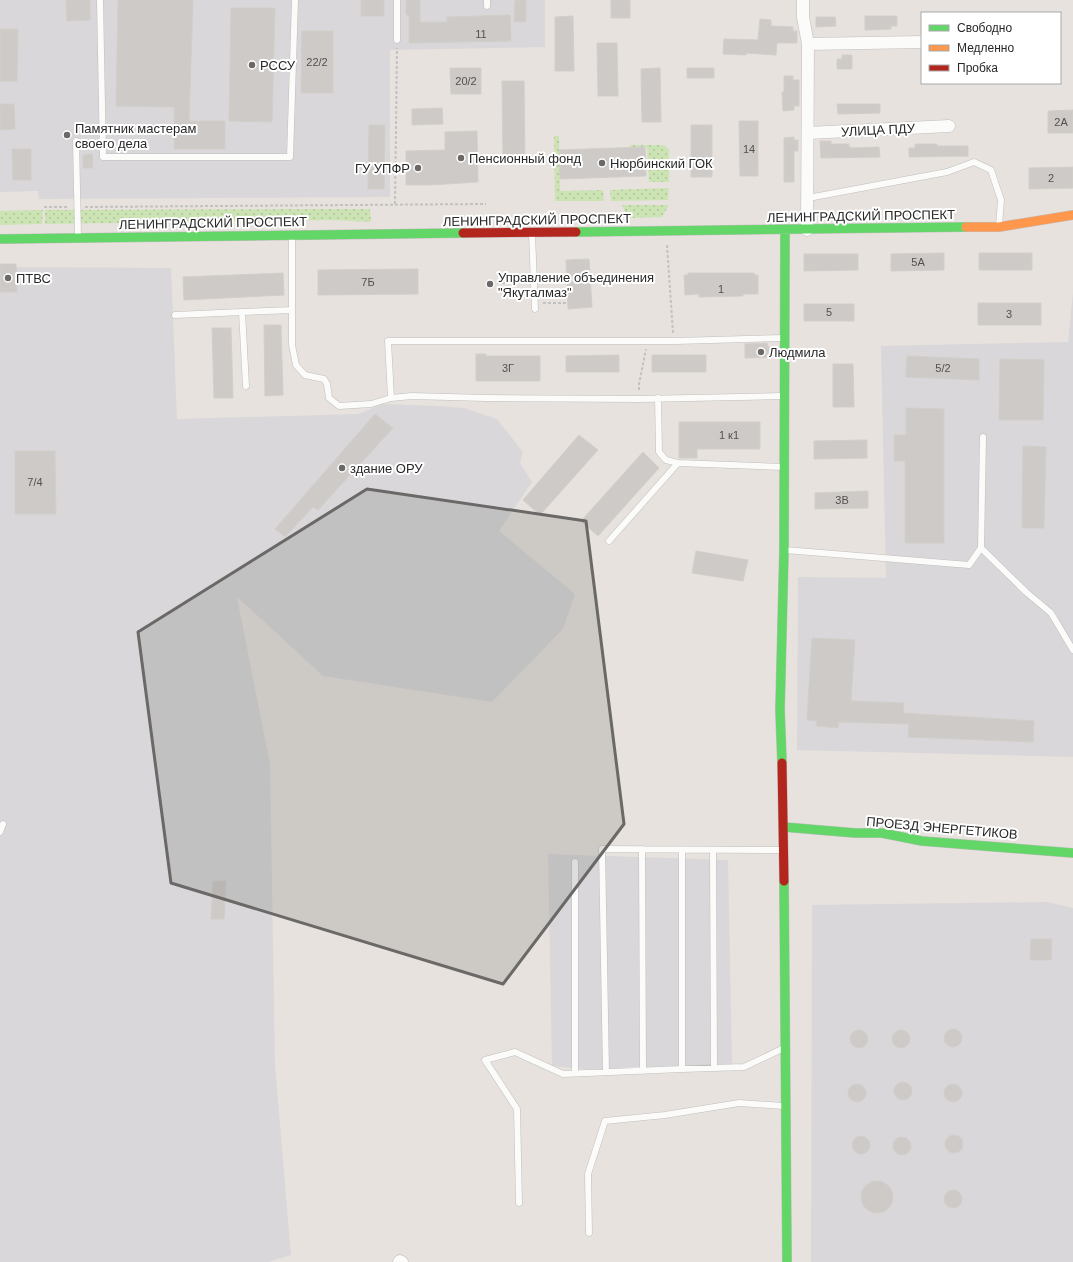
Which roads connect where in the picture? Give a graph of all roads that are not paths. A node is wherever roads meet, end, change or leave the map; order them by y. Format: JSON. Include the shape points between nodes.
{"nodes":[{"id":1,"x":100,"y":0,"type":"edge"},
{"id":2,"x":295,"y":0,"type":"edge"},
{"id":3,"x":397,"y":0,"type":"edge"},
{"id":4,"x":803,"y":0,"type":"edge"},
{"id":5,"x":397,"y":40,"type":"road end"},
{"id":6,"x":921,"y":42,"type":"edge"},
{"id":7,"x":808,"y":44,"type":"junction"},
{"id":8,"x":949,"y":126,"type":"dead end"},
{"id":9,"x":808,"y":133,"type":"junction"},
{"id":10,"x":76,"y":141,"type":"dead end"},
{"id":11,"x":808,"y":198,"type":"junction"},
{"id":12,"x":1073,"y":215,"type":"edge"},
{"id":13,"x":999,"y":228,"type":"junction"},
{"id":14,"x":785,"y":230,"type":"junction"},
{"id":15,"x":808,"y":230,"type":"junction"},
{"id":16,"x":532,"y":233,"type":"junction"},
{"id":17,"x":292,"y":236,"type":"junction"},
{"id":18,"x":78,"y":238,"type":"junction"},
{"id":19,"x":0,"y":239,"type":"edge"},
{"id":20,"x":535,"y":306,"type":"road end"},
{"id":21,"x":292,"y":310,"type":"junction"},
{"id":22,"x":242,"y":312,"type":"junction"},
{"id":23,"x":175,"y":315,"type":"dead end"},
{"id":24,"x":784,"y":338,"type":"junction"},
{"id":25,"x":246,"y":386,"type":"dead end"},
{"id":26,"x":784,"y":396,"type":"junction"},
{"id":27,"x":391,"y":398,"type":"junction"},
{"id":28,"x":658,"y":398,"type":"junction"},
{"id":29,"x":983,"y":437,"type":"dead end"},
{"id":30,"x":678,"y":463,"type":"junction"},
{"id":31,"x":784,"y":467,"type":"junction"},
{"id":32,"x":609,"y":541,"type":"dead end"},
{"id":33,"x":981,"y":548,"type":"junction"},
{"id":34,"x":784,"y":550,"type":"junction"},
{"id":35,"x":1073,"y":650,"type":"edge"},
{"id":36,"x":3,"y":824,"type":"dead end"},
{"id":37,"x":784,"y":827,"type":"junction"},
{"id":38,"x":0,"y":832,"type":"edge"},
{"id":39,"x":642,"y":850,"type":"junction"},
{"id":40,"x":682,"y":850,"type":"junction"},
{"id":41,"x":714,"y":850,"type":"junction"},
{"id":42,"x":784,"y":850,"type":"junction"},
{"id":43,"x":1073,"y":853,"type":"edge"},
{"id":44,"x":574,"y":862,"type":"dead end"},
{"id":45,"x":786,"y":1047,"type":"junction"},
{"id":46,"x":714,"y":1068,"type":"junction"},
{"id":47,"x":682,"y":1069,"type":"junction"},
{"id":48,"x":643,"y":1071,"type":"junction"},
{"id":49,"x":606,"y":1072,"type":"junction"},
{"id":50,"x":575,"y":1073,"type":"junction"},
{"id":51,"x":786,"y":1106,"type":"junction"},
{"id":52,"x":519,"y":1203,"type":"dead end"},
{"id":53,"x":590,"y":1233,"type":"dead end"},
{"id":54,"x":399,"y":1262,"type":"edge"},
{"id":55,"x":402,"y":1262,"type":"edge"},
{"id":56,"x":787,"y":1262,"type":"edge"}],
"edges":[{"from":1,"to":2,"type":"lane","via":[[103,157],[283,158],[290,158]]},
{"from":3,"to":5,"type":"lane"},
{"from":4,"to":7,"type":"street"},
{"from":6,"to":7,"type":"street"},
{"from":7,"to":9,"type":"street"},
{"from":8,"to":9,"type":"street","name":"УЛИЦА ПДУ"},
{"from":9,"to":11,"type":"street"},
{"from":10,"to":18,"type":"lane"},
{"from":11,"to":13,"type":"lane","via":[[947,172],[974,162],[991,170],[1001,200]]},
{"from":11,"to":15,"type":"street"},
{"from":12,"to":13,"type":"street","name":"ЛЕНИНГРАДСКИЙ ПРОСПЕКТ"},
{"from":13,"to":15,"type":"street","name":"ЛЕНИНГРАДСКИЙ ПРОСПЕКТ"},
{"from":14,"to":15,"type":"street","name":"ЛЕНИНГРАДСКИЙ ПРОСПЕКТ"},
{"from":14,"to":16,"type":"street","name":"ЛЕНИНГРАДСКИЙ ПРОСПЕКТ"},
{"from":14,"to":24,"type":"street"},
{"from":16,"to":17,"type":"street","name":"ЛЕНИНГРАДСКИЙ ПРОСПЕКТ"},
{"from":16,"to":20,"type":"lane"},
{"from":17,"to":18,"type":"street","name":"ЛЕНИНГРАДСКИЙ ПРОСПЕКТ"},
{"from":17,"to":21,"type":"lane"},
{"from":18,"to":19,"type":"street","name":"ЛЕНИНГРАДСКИЙ ПРОСПЕКТ"},
{"from":21,"to":22,"type":"lane"},
{"from":21,"to":27,"type":"lane","via":[[292,345],[296,366],[305,375],[324,378],[329,398],[339,406],[371,404]]},
{"from":22,"to":23,"type":"lane"},
{"from":22,"to":25,"type":"lane"},
{"from":24,"to":26,"type":"street"},
{"from":24,"to":27,"type":"lane","via":[[388,342]]},
{"from":26,"to":28,"type":"lane"},
{"from":26,"to":31,"type":"street"},
{"from":27,"to":28,"type":"lane"},
{"from":28,"to":30,"type":"lane","via":[[659,452],[666,460]]},
{"from":29,"to":33,"type":"lane"},
{"from":30,"to":31,"type":"lane"},
{"from":30,"to":32,"type":"lane"},
{"from":31,"to":34,"type":"street"},
{"from":33,"to":34,"type":"lane","via":[[969,565]]},
{"from":33,"to":35,"type":"lane","via":[[1051,613]]},
{"from":34,"to":37,"type":"street","via":[[780,710]]},
{"from":36,"to":38,"type":"lane"},
{"from":37,"to":42,"type":"street"},
{"from":37,"to":43,"type":"street","name":"ПРОЕЗД ЭНЕРГЕТИКОВ","via":[[882,833],[922,841]]},
{"from":39,"to":40,"type":"lane"},
{"from":39,"to":48,"type":"lane"},
{"from":39,"to":49,"type":"lane","via":[[602,849]]},
{"from":40,"to":41,"type":"lane"},
{"from":40,"to":47,"type":"lane"},
{"from":41,"to":42,"type":"lane"},
{"from":41,"to":46,"type":"lane"},
{"from":42,"to":45,"type":"street"},
{"from":44,"to":50,"type":"lane"},
{"from":45,"to":46,"type":"lane","via":[[744,1066]]},
{"from":45,"to":51,"type":"street"},
{"from":46,"to":47,"type":"lane"},
{"from":47,"to":48,"type":"lane"},
{"from":48,"to":49,"type":"lane"},
{"from":49,"to":50,"type":"lane"},
{"from":50,"to":52,"type":"lane","via":[[563,1074],[515,1052],[485,1060],[517,1109]]},
{"from":51,"to":53,"type":"lane","via":[[739,1103],[665,1115],[605,1121],[588,1174]]},
{"from":51,"to":56,"type":"street"},
{"from":54,"to":55,"type":"street"}]}
